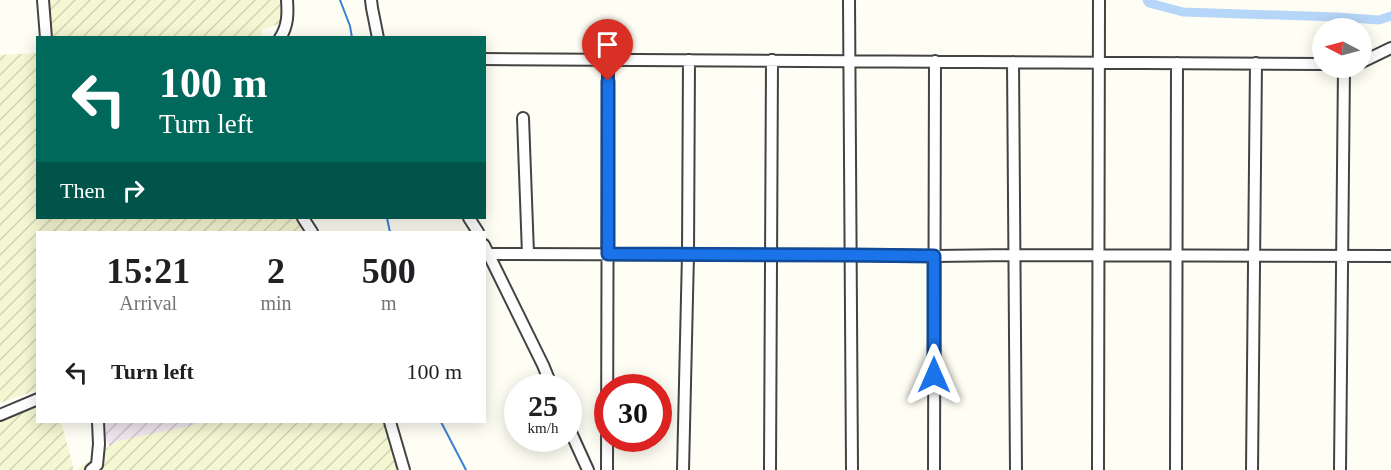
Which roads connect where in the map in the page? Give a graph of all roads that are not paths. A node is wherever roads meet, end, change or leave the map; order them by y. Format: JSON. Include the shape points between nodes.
{"nodes":[{"id":1,"x":44,"y":0,"type":"edge"},
{"id":2,"x":287,"y":0,"type":"edge"},
{"id":3,"x":372,"y":0,"type":"edge"},
{"id":4,"x":849,"y":0,"type":"edge"},
{"id":5,"x":1099,"y":0,"type":"edge"},
{"id":6,"x":46,"y":36,"type":"edge"},
{"id":7,"x":281,"y":36,"type":"edge"},
{"id":8,"x":378,"y":36,"type":"edge"},
{"id":9,"x":1391,"y":48,"type":"edge"},
{"id":10,"x":1372,"y":57,"type":"edge"},
{"id":11,"x":486,"y":59,"type":"edge"},
{"id":12,"x":608,"y":60,"type":"junction"},
{"id":13,"x":689,"y":60,"type":"junction"},
{"id":14,"x":772,"y":60,"type":"junction"},
{"id":15,"x":849,"y":61,"type":"junction"},
{"id":16,"x":935,"y":62,"type":"junction"},
{"id":17,"x":1013,"y":62,"type":"junction"},
{"id":18,"x":1099,"y":62,"type":"junction"},
{"id":19,"x":1177,"y":63,"type":"junction"},
{"id":20,"x":1256,"y":63,"type":"junction"},
{"id":21,"x":1312,"y":64,"type":"edge"},
{"id":22,"x":1344,"y":78,"type":"edge"},
{"id":23,"x":523,"y":118,"type":"dead end"},
{"id":24,"x":487,"y":249,"type":"edge"},
{"id":25,"x":528,"y":254,"type":"junction"},
{"id":26,"x":608,"y":254,"type":"junction"},
{"id":27,"x":688,"y":254,"type":"junction"},
{"id":28,"x":771,"y":254,"type":"junction"},
{"id":29,"x":851,"y":255,"type":"junction"},
{"id":30,"x":1014,"y":255,"type":"junction"},
{"id":31,"x":1098,"y":255,"type":"junction"},
{"id":32,"x":1176,"y":255,"type":"junction"},
{"id":33,"x":1254,"y":255,"type":"junction"},
{"id":34,"x":1342,"y":255,"type":"junction"},
{"id":35,"x":934,"y":256,"type":"junction"},
{"id":36,"x":1391,"y":256,"type":"edge"},
{"id":37,"x":547,"y":374,"type":"edge"},
{"id":38,"x":36,"y":400,"type":"edge"},
{"id":39,"x":0,"y":416,"type":"edge"},
{"id":40,"x":98,"y":423,"type":"edge"},
{"id":41,"x":390,"y":423,"type":"edge"},
{"id":42,"x":580,"y":452,"type":"edge"},
{"id":43,"x":91,"y":470,"type":"edge"},
{"id":44,"x":404,"y":470,"type":"edge"},
{"id":45,"x":588,"y":470,"type":"edge"},
{"id":46,"x":607,"y":470,"type":"edge"},
{"id":47,"x":683,"y":470,"type":"edge"},
{"id":48,"x":770,"y":470,"type":"edge"},
{"id":49,"x":852,"y":470,"type":"edge"},
{"id":50,"x":934,"y":470,"type":"edge"},
{"id":51,"x":1016,"y":470,"type":"edge"},
{"id":52,"x":1098,"y":470,"type":"edge"},
{"id":53,"x":1176,"y":470,"type":"edge"},
{"id":54,"x":1252,"y":470,"type":"edge"},
{"id":55,"x":1340,"y":470,"type":"edge"}],
"edges":[{"from":1,"to":6,"type":"street"},
{"from":2,"to":7,"type":"street","via":[[288,16]]},
{"from":3,"to":8,"type":"street"},
{"from":4,"to":15,"type":"street"},
{"from":5,"to":18,"type":"street"},
{"from":9,"to":10,"type":"street"},
{"from":11,"to":12,"type":"street"},
{"from":12,"to":13,"type":"street"},
{"from":12,"to":26,"type":"street"},
{"from":13,"to":14,"type":"street"},
{"from":13,"to":27,"type":"street"},
{"from":14,"to":15,"type":"street"},
{"from":14,"to":28,"type":"street"},
{"from":15,"to":16,"type":"street"},
{"from":15,"to":29,"type":"street"},
{"from":16,"to":17,"type":"street"},
{"from":16,"to":35,"type":"street"},
{"from":17,"to":18,"type":"street"},
{"from":17,"to":30,"type":"street"},
{"from":18,"to":19,"type":"street"},
{"from":18,"to":31,"type":"street"},
{"from":19,"to":20,"type":"street"},
{"from":19,"to":32,"type":"street"},
{"from":20,"to":21,"type":"street"},
{"from":20,"to":33,"type":"street"},
{"from":22,"to":34,"type":"street"},
{"from":23,"to":25,"type":"street"},
{"from":24,"to":25,"type":"street"},
{"from":24,"to":37,"type":"street"},
{"from":25,"to":26,"type":"street"},
{"from":26,"to":27,"type":"street"},
{"from":26,"to":46,"type":"street"},
{"from":27,"to":28,"type":"street"},
{"from":27,"to":47,"type":"street"},
{"from":28,"to":29,"type":"street"},
{"from":28,"to":48,"type":"street"},
{"from":29,"to":35,"type":"street"},
{"from":29,"to":49,"type":"street"},
{"from":30,"to":31,"type":"street"},
{"from":30,"to":35,"type":"street"},
{"from":30,"to":51,"type":"street"},
{"from":31,"to":32,"type":"street"},
{"from":31,"to":52,"type":"street"},
{"from":32,"to":33,"type":"street"},
{"from":32,"to":53,"type":"street"},
{"from":33,"to":34,"type":"street"},
{"from":33,"to":54,"type":"street"},
{"from":34,"to":36,"type":"street"},
{"from":34,"to":55,"type":"street"},
{"from":35,"to":50,"type":"street"},
{"from":38,"to":39,"type":"street"},
{"from":40,"to":43,"type":"street","via":[[97,465]]},
{"from":41,"to":44,"type":"street"},
{"from":42,"to":45,"type":"street"}]}
